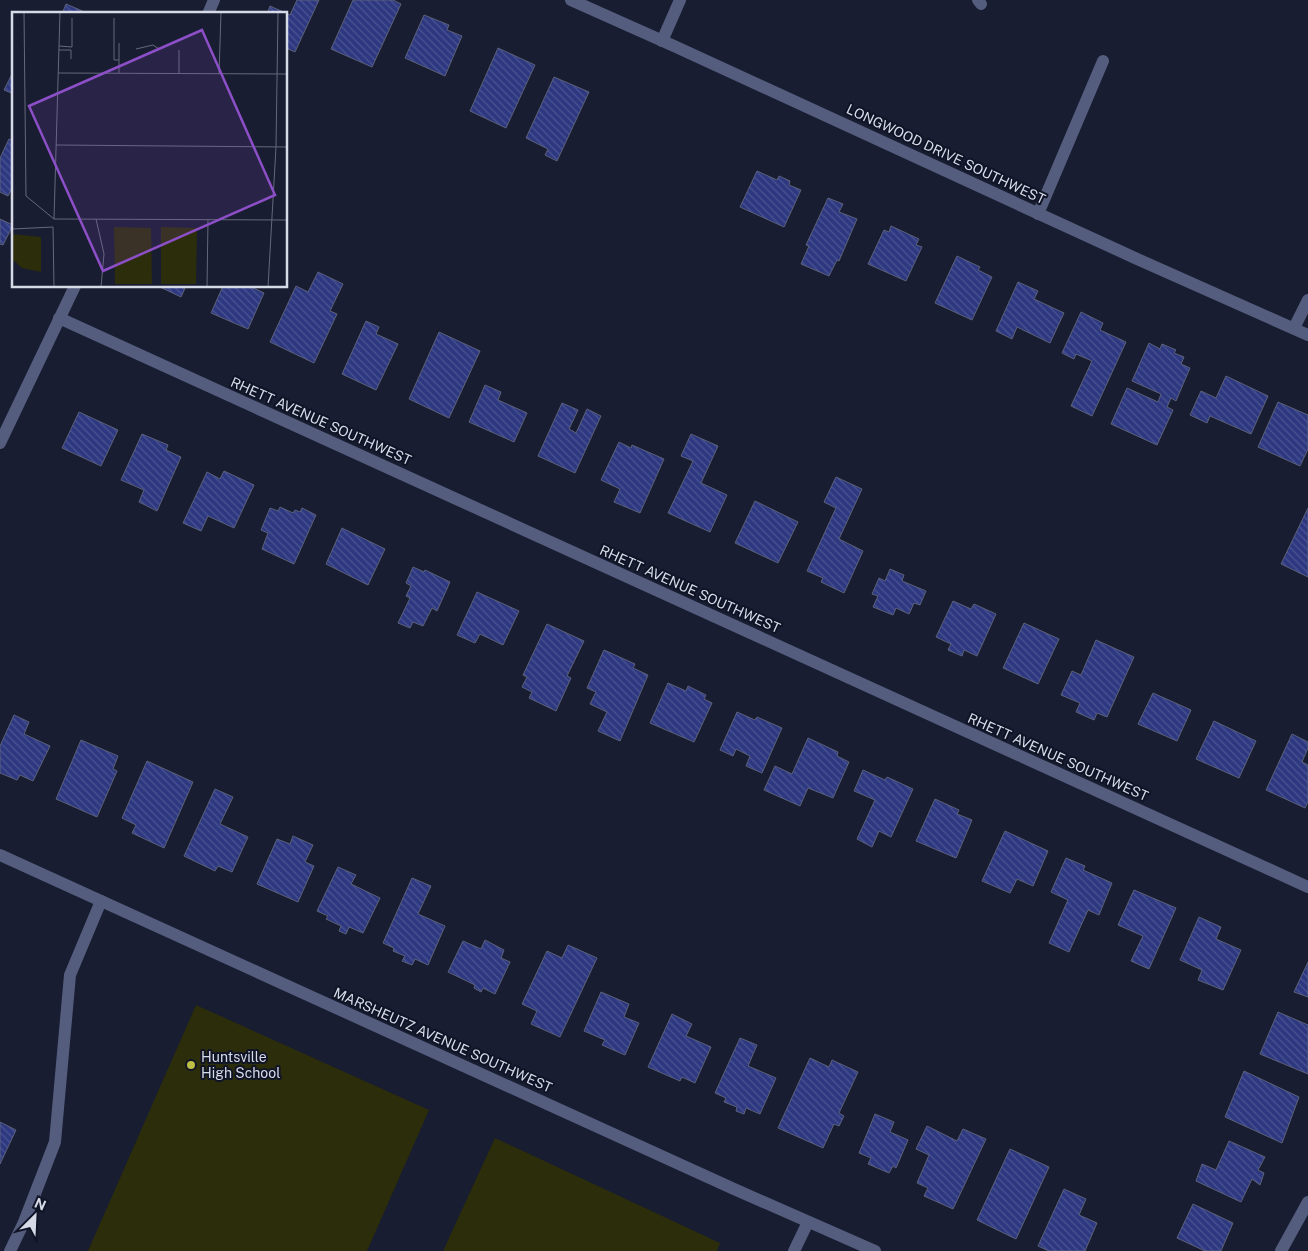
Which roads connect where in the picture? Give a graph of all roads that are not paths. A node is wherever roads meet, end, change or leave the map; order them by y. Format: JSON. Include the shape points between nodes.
{"nodes":[{"id":1,"x":214,"y":0,"type":"edge"},
{"id":2,"x":571,"y":0,"type":"edge"},
{"id":3,"x":680,"y":0,"type":"edge"},
{"id":4,"x":209,"y":12,"type":"edge"},
{"id":5,"x":662,"y":41,"type":"junction"},
{"id":6,"x":1103,"y":61,"type":"dead end"},
{"id":7,"x":1038,"y":214,"type":"junction"},
{"id":8,"x":74,"y":288,"type":"edge"},
{"id":9,"x":1308,"y":300,"type":"edge"},
{"id":10,"x":59,"y":318,"type":"junction"},
{"id":11,"x":1294,"y":328,"type":"junction"},
{"id":12,"x":1308,"y":335,"type":"edge"},
{"id":13,"x":0,"y":443,"type":"edge"},
{"id":14,"x":0,"y":855,"type":"edge"},
{"id":15,"x":1308,"y":887,"type":"edge"},
{"id":16,"x":101,"y":901,"type":"junction"},
{"id":17,"x":1308,"y":1202,"type":"edge"},
{"id":18,"x":808,"y":1222,"type":"junction"},
{"id":19,"x":10,"y":1251,"type":"edge"},
{"id":20,"x":794,"y":1251,"type":"edge"},
{"id":21,"x":875,"y":1251,"type":"edge"},
{"id":22,"x":1281,"y":1251,"type":"edge"}],
"edges":[{"from":1,"to":4,"type":"street"},
{"from":2,"to":5,"type":"street","name":"LONGWOOD DRIVE SOUTHWEST"},
{"from":3,"to":5,"type":"street"},
{"from":5,"to":7,"type":"street","name":"LONGWOOD DRIVE SOUTHWEST"},
{"from":6,"to":7,"type":"street"},
{"from":7,"to":11,"type":"street","name":"LONGWOOD DRIVE SOUTHWEST"},
{"from":8,"to":10,"type":"street"},
{"from":9,"to":11,"type":"street"},
{"from":10,"to":13,"type":"street"},
{"from":10,"to":15,"type":"street","name":"RHETT AVENUE SOUTHWEST"},
{"from":11,"to":12,"type":"street","name":"LONGWOOD DRIVE SOUTHWEST"},
{"from":14,"to":16,"type":"street","name":"MARSHEUTZ AVENUE SOUTHWEST"},
{"from":16,"to":18,"type":"street","name":"MARSHEUTZ AVENUE SOUTHWEST"},
{"from":16,"to":19,"type":"street","via":[[70,975],[55,1142]]},
{"from":17,"to":22,"type":"street"},
{"from":18,"to":20,"type":"street"},
{"from":18,"to":21,"type":"street","name":"MARSHEUTZ AVENUE SOUTHWEST"}]}
